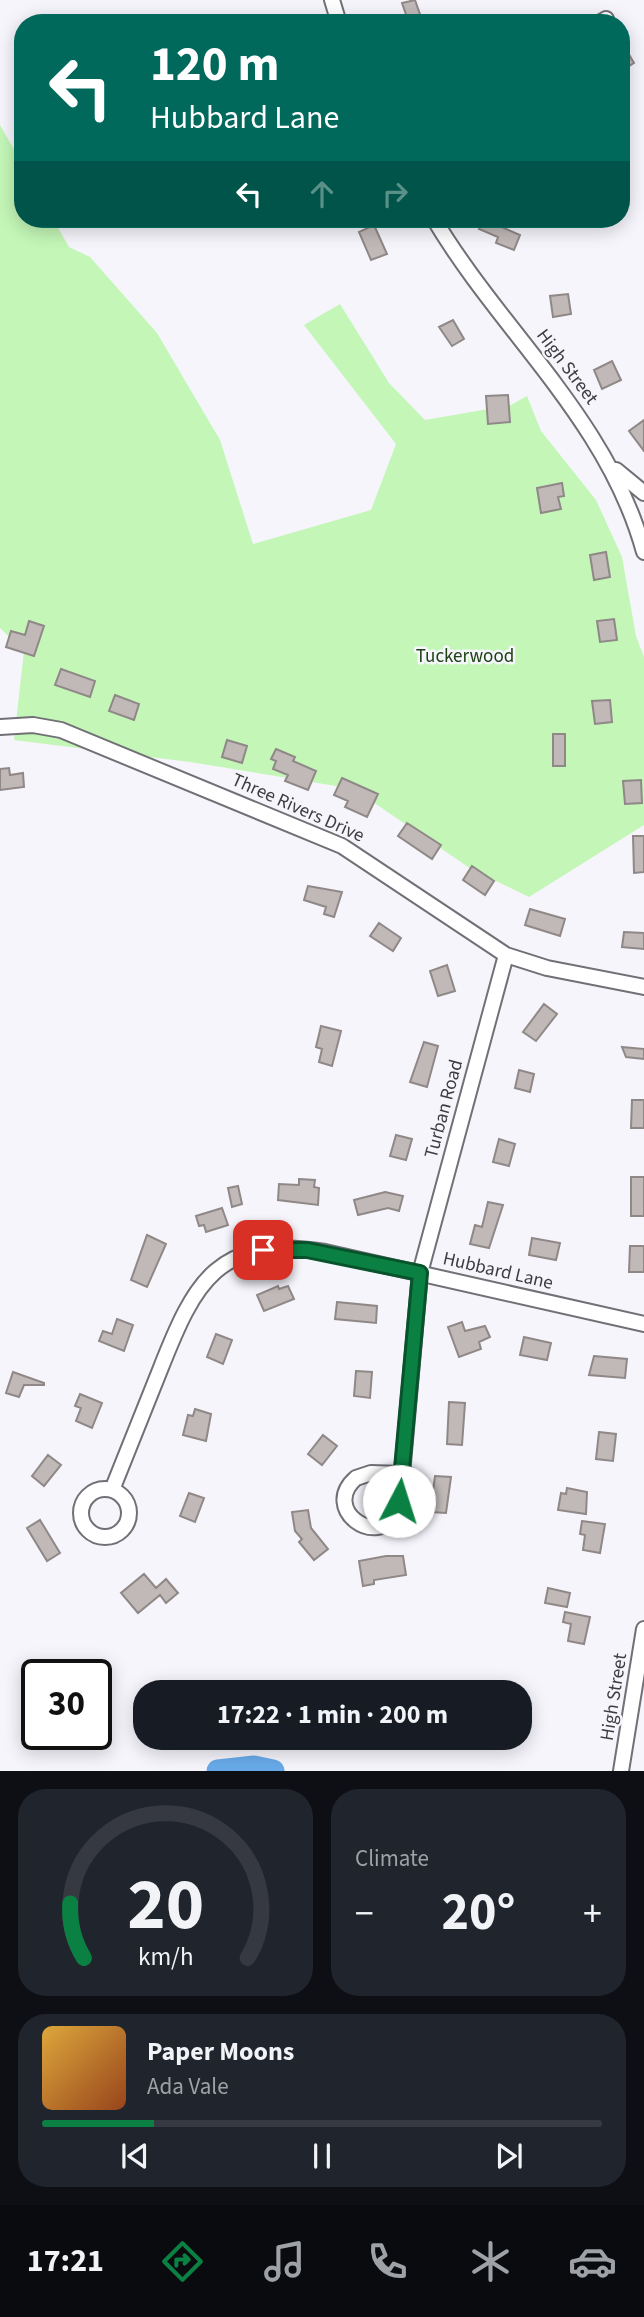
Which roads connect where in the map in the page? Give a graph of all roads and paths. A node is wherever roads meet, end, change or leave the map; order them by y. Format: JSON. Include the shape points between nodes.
{"nodes":[{"id":1,"x":440,"y":228,"type":"edge"},
{"id":2,"x":609,"y":465,"type":"junction"},
{"id":3,"x":644,"y":493,"type":"edge"},
{"id":4,"x":644,"y":552,"type":"edge"},
{"id":5,"x":0,"y":727,"type":"edge"},
{"id":6,"x":506,"y":955,"type":"junction"},
{"id":7,"x":644,"y":987,"type":"edge"},
{"id":8,"x":420,"y":1273,"type":"junction"},
{"id":9,"x":644,"y":1324,"type":"edge"},
{"id":10,"x":402,"y":1474,"type":"junction"},
{"id":11,"x":112,"y":1490,"type":"dead end"},
{"id":12,"x":644,"y":1629,"type":"edge"},
{"id":13,"x":621,"y":1771,"type":"edge"}],
"edges":[{"from":1,"to":2,"type":"street","name":"High Street","via":[[474,280],[568,399]]},
{"from":2,"to":3,"type":"street"},
{"from":2,"to":4,"type":"street","name":"High Street","via":[[630,507]]},
{"from":5,"to":6,"type":"street","name":"Three Rivers Drive","via":[[33,724],[61,730],[320,835],[364,858]]},
{"from":6,"to":7,"type":"street","name":"Three Rivers Drive"},
{"from":6,"to":8,"type":"street","name":"Turban Road"},
{"from":8,"to":9,"type":"street","name":"Hubbard Lane"},
{"from":8,"to":10,"type":"street","name":"Turban Road"},
{"from":8,"to":11,"type":"street","name":"Hubbard Lane","via":[[289,1248],[250,1252],[224,1264],[202,1283],[185,1308]]},
{"from":10,"to":10,"type":"street","via":[[398,1507],[389,1521],[367,1527],[352,1518],[345,1502],[352,1482],[366,1473]]},
{"from":12,"to":13,"type":"street","name":"High Street"}]}
